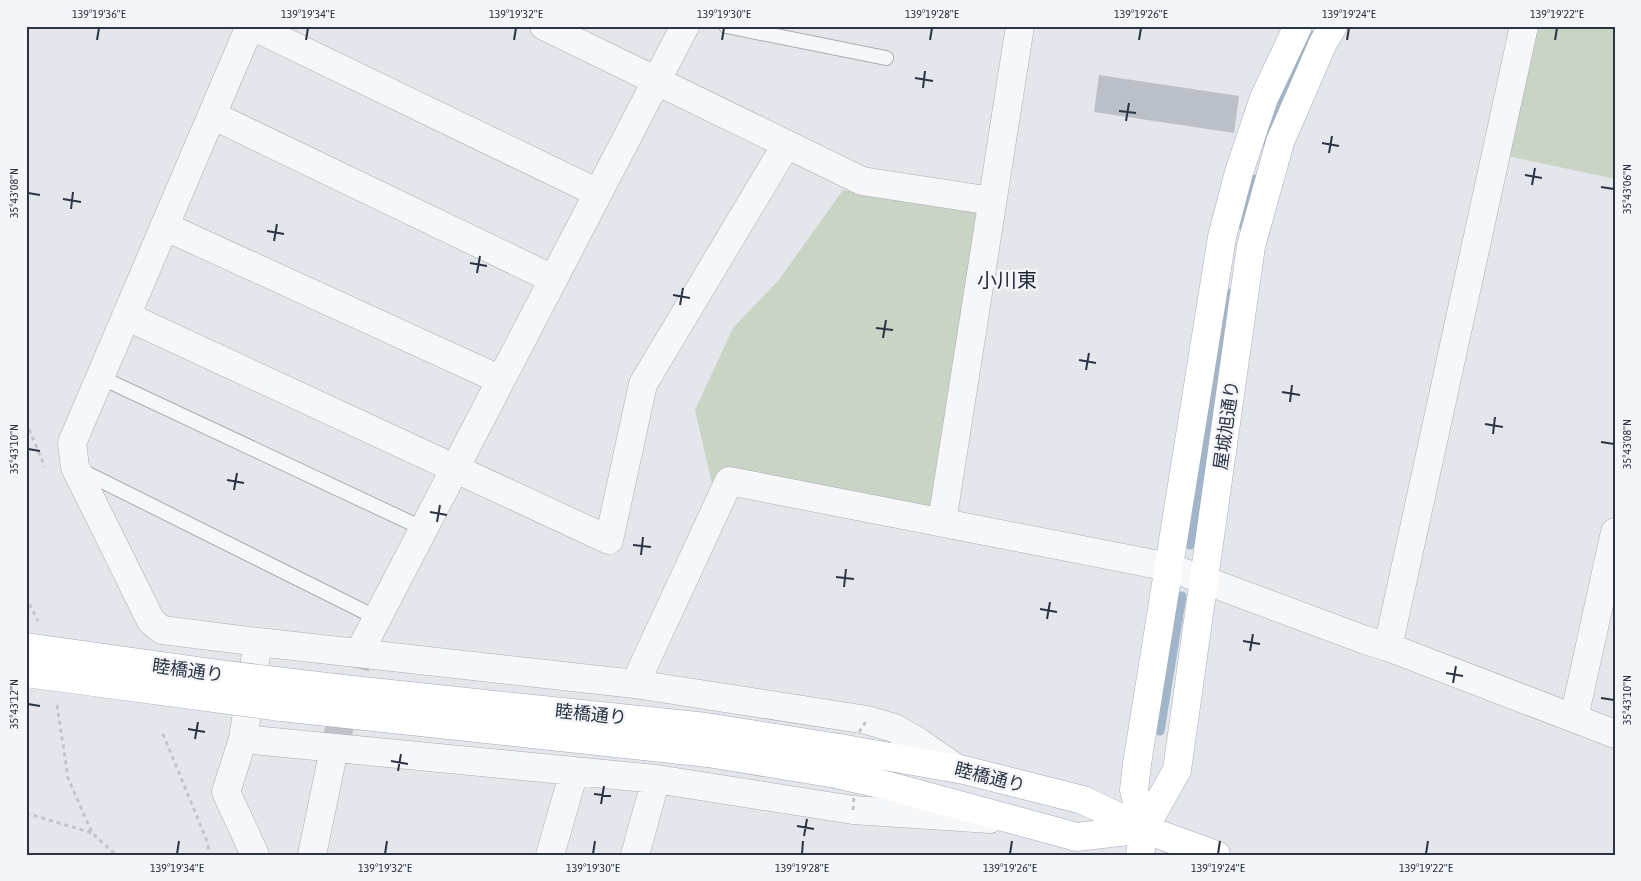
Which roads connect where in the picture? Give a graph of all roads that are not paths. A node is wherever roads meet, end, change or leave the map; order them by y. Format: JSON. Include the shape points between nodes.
{"nodes":[{"id":1,"x":251,"y":26,"type":"edge"},
{"id":2,"x":544,"y":26,"type":"edge"},
{"id":3,"x":685,"y":26,"type":"edge"},
{"id":4,"x":726,"y":26,"type":"edge"},
{"id":5,"x":1020,"y":26,"type":"edge"},
{"id":6,"x":1298,"y":26,"type":"edge"},
{"id":7,"x":1333,"y":26,"type":"edge"},
{"id":8,"x":1524,"y":26,"type":"edge"},
{"id":9,"x":886,"y":58,"type":"dead end"},
{"id":10,"x":656,"y":80,"type":"junction"},
{"id":11,"x":212,"y":114,"type":"junction"},
{"id":12,"x":786,"y":145,"type":"junction"},
{"id":13,"x":598,"y":193,"type":"junction"},
{"id":14,"x":992,"y":201,"type":"junction"},
{"id":15,"x":164,"y":226,"type":"junction"},
{"id":16,"x":553,"y":279,"type":"junction"},
{"id":17,"x":126,"y":316,"type":"junction"},
{"id":18,"x":100,"y":377,"type":"junction"},
{"id":19,"x":501,"y":380,"type":"junction"},
{"id":20,"x":75,"y":467,"type":"junction"},
{"id":21,"x":455,"y":468,"type":"junction"},
{"id":22,"x":942,"y":522,"type":"junction"},
{"id":23,"x":424,"y":529,"type":"junction"},
{"id":24,"x":1615,"y":532,"type":"edge"},
{"id":25,"x":1169,"y":567,"type":"junction"},
{"id":26,"x":1204,"y":580,"type":"junction"},
{"id":27,"x":377,"y":618,"type":"junction"},
{"id":28,"x":33,"y":637,"type":"edge"},
{"id":29,"x":258,"y":642,"type":"junction"},
{"id":30,"x":1388,"y":647,"type":"junction"},
{"id":31,"x":359,"y":653,"type":"junction"},
{"id":32,"x":26,"y":673,"type":"edge"},
{"id":33,"x":636,"y":684,"type":"junction"},
{"id":34,"x":1574,"y":718,"type":"junction"},
{"id":35,"x":1615,"y":734,"type":"edge"},
{"id":36,"x":243,"y":739,"type":"junction"},
{"id":37,"x":334,"y":749,"type":"junction"},
{"id":38,"x":956,"y":768,"type":"junction"},
{"id":39,"x":574,"y":772,"type":"junction"},
{"id":40,"x":656,"y":779,"type":"junction"},
{"id":41,"x":1014,"y":821,"type":"junction"},
{"id":42,"x":1142,"y":842,"type":"edge"},
{"id":43,"x":255,"y":855,"type":"edge"},
{"id":44,"x":312,"y":855,"type":"edge"},
{"id":45,"x":550,"y":855,"type":"edge"},
{"id":46,"x":635,"y":855,"type":"edge"},
{"id":47,"x":1216,"y":855,"type":"edge"}],
"edges":[{"from":1,"to":11,"type":"street"},
{"from":1,"to":13,"type":"street"},
{"from":2,"to":10,"type":"street"},
{"from":3,"to":10,"type":"street"},
{"from":4,"to":9,"type":"lane"},
{"from":5,"to":14,"type":"street"},
{"from":6,"to":25,"type":"main road","name":"屋城旭通り","via":[[1264,98],[1222,237]]},
{"from":7,"to":26,"type":"main road","name":"屋城旭通り","via":[[1280,142],[1251,246]]},
{"from":8,"to":30,"type":"street"},
{"from":10,"to":12,"type":"street"},
{"from":10,"to":13,"type":"street"},
{"from":11,"to":15,"type":"street"},
{"from":11,"to":16,"type":"street"},
{"from":12,"to":14,"type":"street","via":[[862,181]]},
{"from":12,"to":21,"type":"street","via":[[643,384],[609,540]]},
{"from":13,"to":16,"type":"street"},
{"from":14,"to":22,"type":"street"},
{"from":15,"to":17,"type":"street"},
{"from":15,"to":19,"type":"street"},
{"from":16,"to":19,"type":"street"},
{"from":17,"to":18,"type":"street"},
{"from":17,"to":21,"type":"street"},
{"from":18,"to":20,"type":"street","via":[[72,443]]},
{"from":18,"to":23,"type":"lane"},
{"from":19,"to":21,"type":"street"},
{"from":20,"to":27,"type":"lane"},
{"from":20,"to":29,"type":"street","via":[[151,620],[162,630]]},
{"from":21,"to":23,"type":"street"},
{"from":22,"to":25,"type":"street"},
{"from":22,"to":33,"type":"street","via":[[730,481]]},
{"from":23,"to":27,"type":"street"},
{"from":24,"to":34,"type":"street"},
{"from":25,"to":26,"type":"street"},
{"from":25,"to":42,"type":"main road","name":"屋城旭通り","via":[[1134,790]]},
{"from":26,"to":30,"type":"street"},
{"from":26,"to":42,"type":"main road","name":"屋城旭通り","via":[[1177,770]]},
{"from":27,"to":31,"type":"street"},
{"from":28,"to":38,"type":"main road","name":"睦橋通り","bridge":true,"via":[[276,681],[706,727]]},
{"from":29,"to":31,"type":"street"},
{"from":29,"to":36,"type":"street"},
{"from":30,"to":34,"type":"street"},
{"from":31,"to":33,"type":"street"},
{"from":32,"to":41,"type":"main road","name":"睦橋通り","bridge":true,"via":[[281,707],[708,753],[836,774]]},
{"from":33,"to":38,"type":"street","via":[[867,720],[894,728],[917,740]]},
{"from":34,"to":35,"type":"street"},
{"from":36,"to":37,"type":"street"},
{"from":36,"to":43,"type":"street","via":[[226,792]]},
{"from":37,"to":39,"type":"street"},
{"from":37,"to":44,"type":"street"},
{"from":38,"to":42,"type":"main road","name":"睦橋通り","via":[[1083,800]]},
{"from":39,"to":40,"type":"street"},
{"from":39,"to":45,"type":"street"},
{"from":40,"to":41,"type":"street","via":[[853,810]]},
{"from":40,"to":46,"type":"street"},
{"from":41,"to":42,"type":"main road","name":"睦橋通り","via":[[1077,837]]},
{"from":42,"to":47,"type":"main road","name":"睦橋通り"}]}
